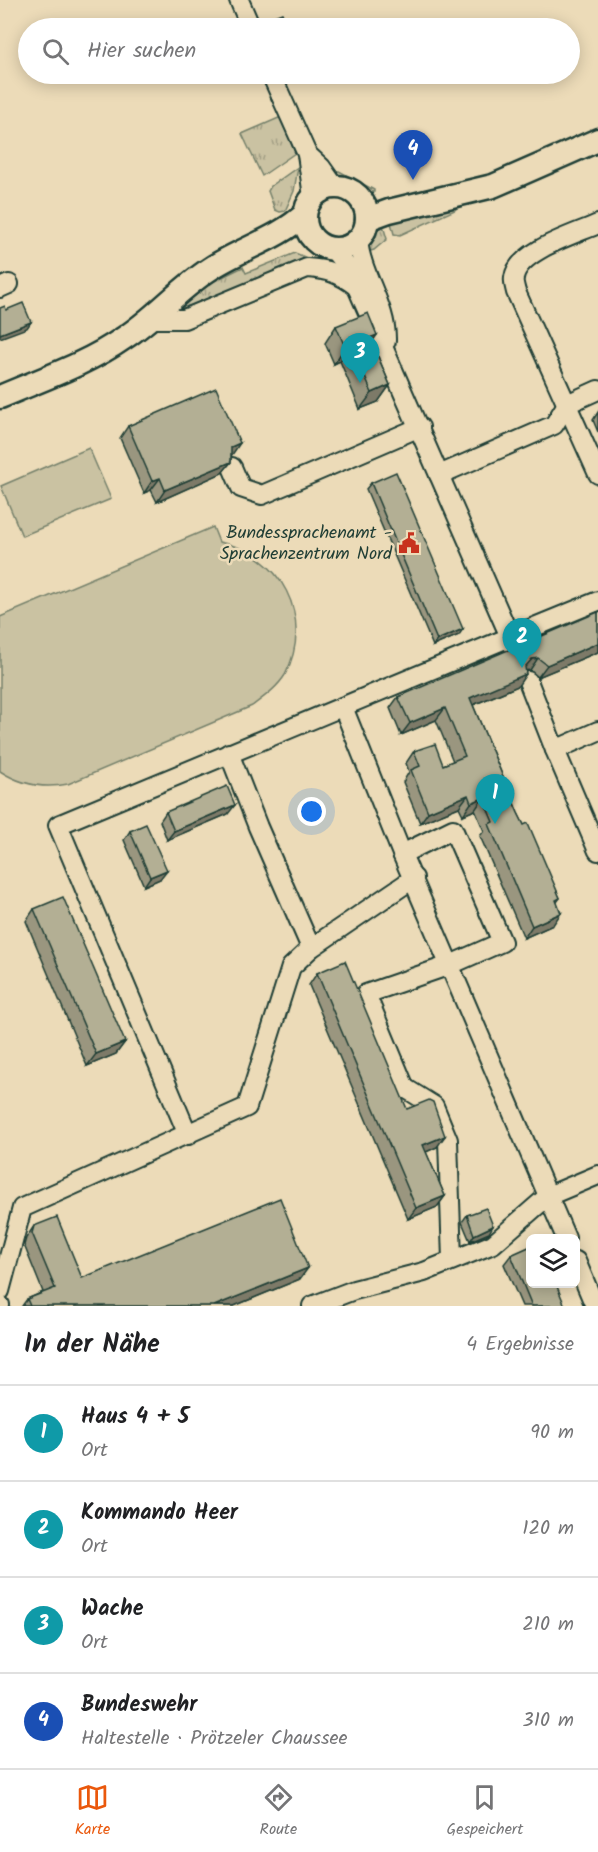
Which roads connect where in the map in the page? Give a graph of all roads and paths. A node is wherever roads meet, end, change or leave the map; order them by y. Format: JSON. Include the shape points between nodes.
{"nodes":[{"id":1,"x":239,"y":0,"type":"edge"},
{"id":2,"x":247,"y":18,"type":"edge"},
{"id":3,"x":276,"y":84,"type":"edge"},
{"id":4,"x":598,"y":140,"type":"edge"},
{"id":5,"x":307,"y":154,"type":"junction"},
{"id":6,"x":506,"y":178,"type":"junction"},
{"id":7,"x":335,"y":187,"type":"junction"},
{"id":8,"x":360,"y":198,"type":"junction"},
{"id":9,"x":309,"y":206,"type":"junction"},
{"id":10,"x":598,"y":224,"type":"edge"},
{"id":11,"x":363,"y":230,"type":"junction"},
{"id":12,"x":323,"y":244,"type":"junction"},
{"id":13,"x":356,"y":286,"type":"junction"},
{"id":14,"x":172,"y":300,"type":"junction"},
{"id":15,"x":148,"y":319,"type":"junction"},
{"id":16,"x":386,"y":352,"type":"junction"},
{"id":17,"x":598,"y":390,"type":"edge"},
{"id":18,"x":0,"y":397,"type":"edge"},
{"id":19,"x":567,"y":404,"type":"junction"},
{"id":20,"x":420,"y":427,"type":"junction"},
{"id":21,"x":232,"y":466,"type":"edge"},
{"id":22,"x":598,"y":474,"type":"edge"},
{"id":23,"x":440,"y":475,"type":"junction"},
{"id":24,"x":598,"y":601,"type":"edge"},
{"id":25,"x":510,"y":637,"type":"junction"},
{"id":26,"x":517,"y":655,"type":"edge"},
{"id":27,"x":528,"y":681,"type":"edge"},
{"id":28,"x":343,"y":707,"type":"junction"},
{"id":29,"x":598,"y":731,"type":"edge"},
{"id":30,"x":555,"y":750,"type":"junction"},
{"id":31,"x":229,"y":753,"type":"junction"},
{"id":32,"x":598,"y":850,"type":"edge"},
{"id":33,"x":402,"y":854,"type":"junction"},
{"id":34,"x":414,"y":878,"type":"junction"},
{"id":35,"x":311,"y":948,"type":"junction"},
{"id":36,"x":450,"y":965,"type":"junction"},
{"id":37,"x":188,"y":1136,"type":"junction"},
{"id":38,"x":598,"y":1175,"type":"edge"},
{"id":39,"x":548,"y":1196,"type":"junction"},
{"id":40,"x":564,"y":1234,"type":"edge"},
{"id":41,"x":452,"y":1260,"type":"junction"},
{"id":42,"x":580,"y":1271,"type":"edge"},
{"id":43,"x":0,"y":1291,"type":"edge"},
{"id":44,"x":312,"y":1306,"type":"edge"},
{"id":45,"x":594,"y":1306,"type":"edge"}],
"edges":[{"from":1,"to":2,"type":"lane"},
{"from":3,"to":5,"type":"lane"},
{"from":4,"to":6,"type":"main road"},
{"from":5,"to":7,"type":"lane"},
{"from":5,"to":9,"type":"lane"},
{"from":6,"to":8,"type":"main road"},
{"from":6,"to":11,"type":"main road","via":[[493,186],[399,208]]},
{"from":7,"to":8,"type":"main road","via":[[348,189]]},
{"from":7,"to":9,"type":"main road","via":[[321,190]]},
{"from":8,"to":11,"type":"main road"},
{"from":9,"to":12,"type":"main road","via":[[307,230]]},
{"from":9,"to":14,"type":"main road","via":[[288,228],[231,255],[194,279]]},
{"from":10,"to":19,"type":"lane","via":[[531,254],[519,265],[514,278],[516,292]]},
{"from":11,"to":12,"type":"main road","via":[[346,247]]},
{"from":11,"to":16,"type":"lane","via":[[363,266],[387,329]]},
{"from":12,"to":13,"type":"lane","via":[[345,261]]},
{"from":12,"to":14,"type":"main road","via":[[298,241],[254,258]]},
{"from":13,"to":15,"type":"lane","via":[[325,269],[307,268],[184,319]]},
{"from":13,"to":16,"type":"lane"},
{"from":14,"to":15,"type":"main road"},
{"from":15,"to":18,"type":"main road","via":[[103,352]]},
{"from":16,"to":20,"type":"lane"},
{"from":17,"to":19,"type":"lane"},
{"from":19,"to":22,"type":"lane"},
{"from":19,"to":23,"type":"lane","via":[[554,425]]},
{"from":20,"to":21,"type":"lane","via":[[262,495],[241,488]]},
{"from":20,"to":23,"type":"lane"},
{"from":23,"to":25,"type":"lane"},
{"from":24,"to":25,"type":"lane"},
{"from":25,"to":26,"type":"lane"},
{"from":25,"to":28,"type":"lane"},
{"from":27,"to":30,"type":"lane"},
{"from":28,"to":31,"type":"lane"},
{"from":28,"to":33,"type":"lane"},
{"from":29,"to":30,"type":"lane"},
{"from":30,"to":32,"type":"lane"},
{"from":31,"to":35,"type":"lane"},
{"from":31,"to":37,"type":"lane","via":[[58,825]]},
{"from":33,"to":34,"type":"lane"},
{"from":33,"to":36,"type":"lane","via":[[453,830],[502,942]]},
{"from":34,"to":35,"type":"lane"},
{"from":34,"to":36,"type":"lane"},
{"from":35,"to":37,"type":"lane","via":[[291,967],[247,1107]]},
{"from":36,"to":39,"type":"lane"},
{"from":36,"to":41,"type":"lane","via":[[366,994],[405,1088],[434,1106],[448,1140]]},
{"from":37,"to":43,"type":"lane","via":[[22,1208]]},
{"from":38,"to":39,"type":"lane"},
{"from":39,"to":40,"type":"lane"},
{"from":39,"to":41,"type":"lane","via":[[494,1244]]},
{"from":41,"to":44,"type":"lane"},
{"from":42,"to":45,"type":"lane"}]}
